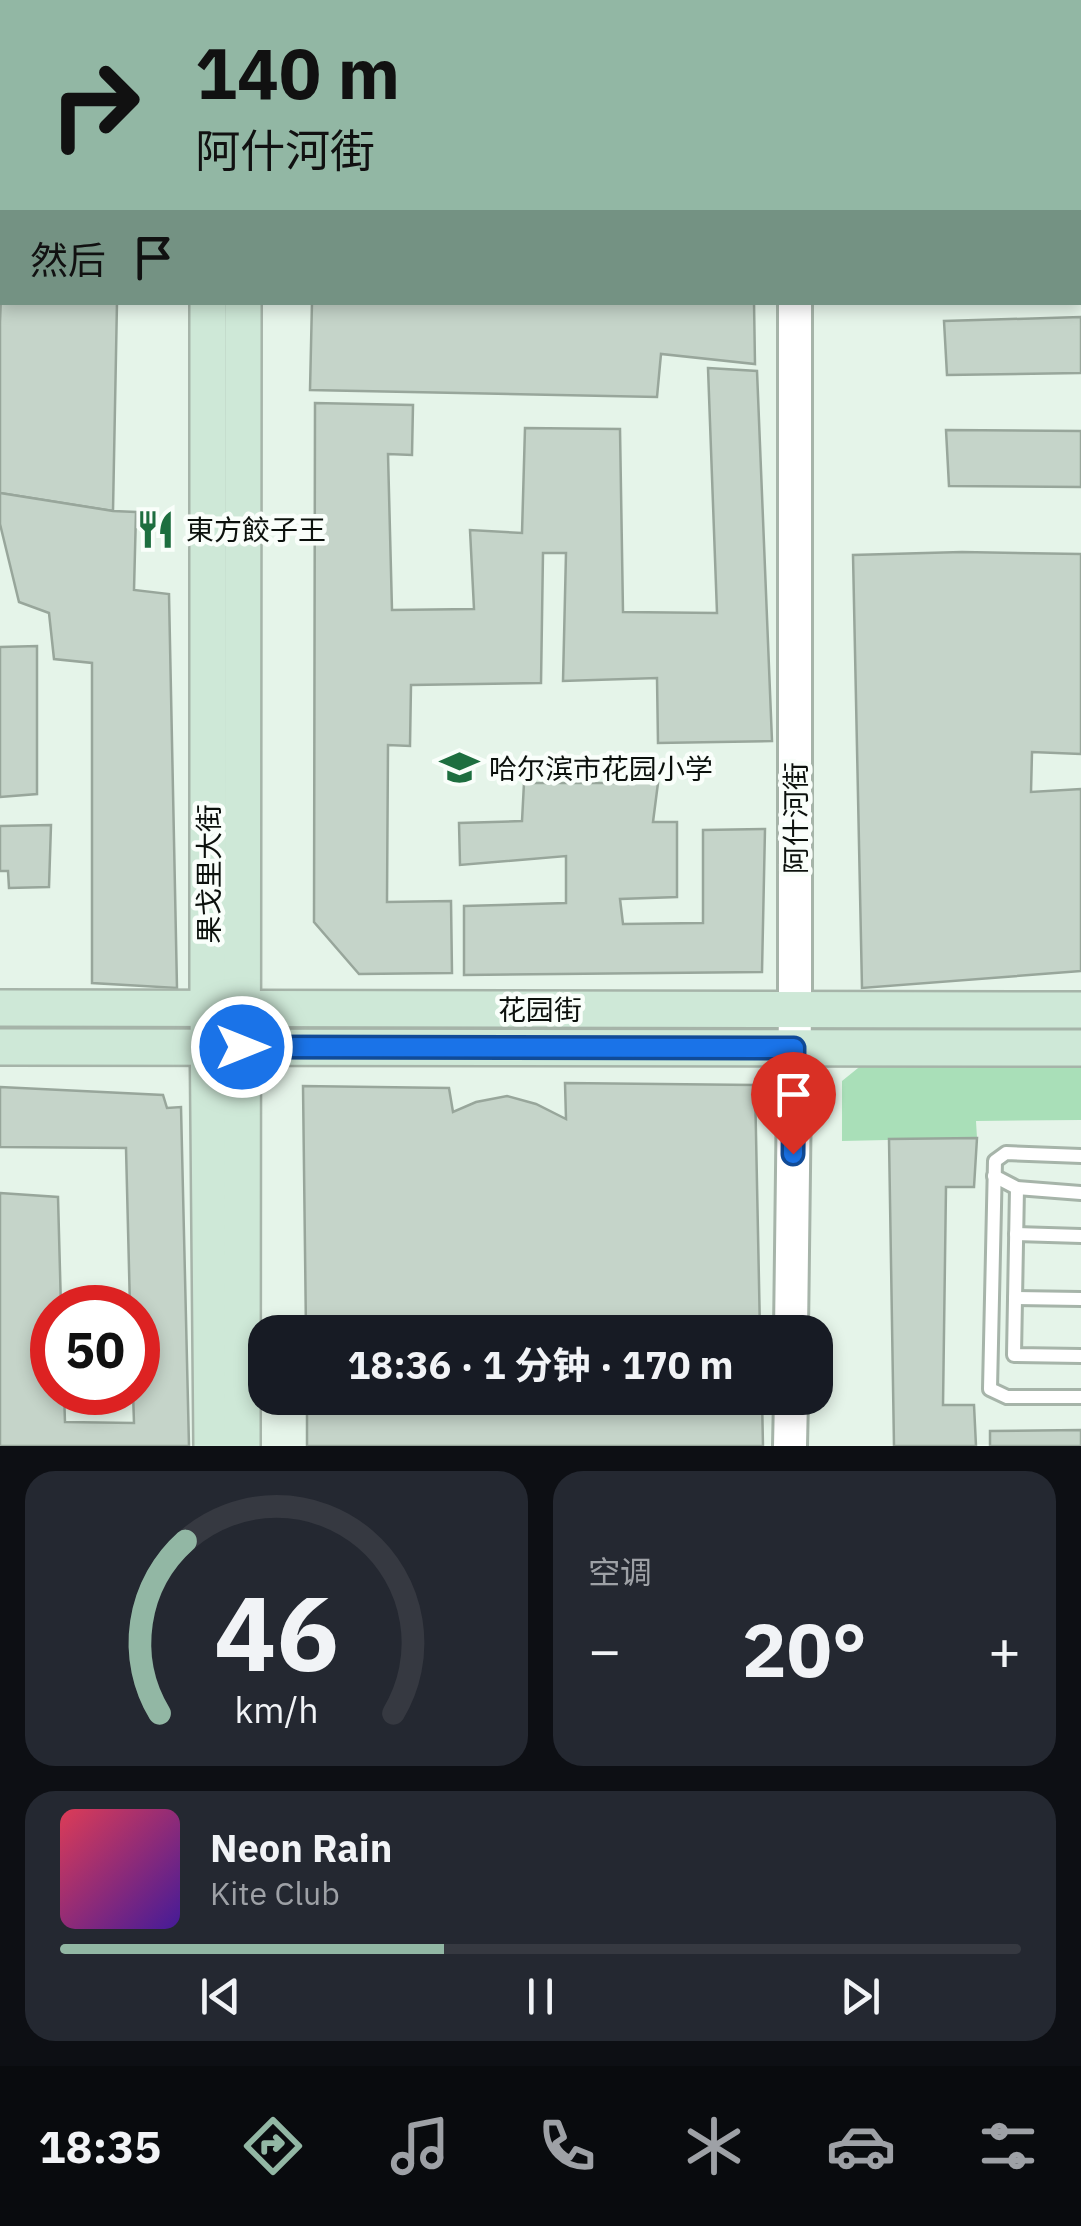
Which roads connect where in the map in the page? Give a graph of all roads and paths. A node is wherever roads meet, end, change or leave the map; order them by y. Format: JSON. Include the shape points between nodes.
{"nodes":[{"id":1,"x":208,"y":305,"type":"edge"},
{"id":2,"x":243,"y":305,"type":"edge"},
{"id":3,"x":795,"y":305,"type":"edge"},
{"id":4,"x":0,"y":1008,"type":"edge"},
{"id":5,"x":225,"y":1009,"type":"junction"},
{"id":6,"x":795,"y":1010,"type":"junction"},
{"id":7,"x":1081,"y":1010,"type":"edge"},
{"id":8,"x":0,"y":1046,"type":"edge"},
{"id":9,"x":225,"y":1047,"type":"junction"},
{"id":10,"x":794,"y":1048,"type":"junction"},
{"id":11,"x":1081,"y":1048,"type":"edge"},
{"id":12,"x":1081,"y":1156,"type":"edge"},
{"id":13,"x":994,"y":1176,"type":"junction"},
{"id":14,"x":1016,"y":1188,"type":"junction"},
{"id":15,"x":1081,"y":1193,"type":"edge"},
{"id":16,"x":1016,"y":1234,"type":"junction"},
{"id":17,"x":1081,"y":1236,"type":"edge"},
{"id":18,"x":1015,"y":1298,"type":"junction"},
{"id":19,"x":1081,"y":1300,"type":"edge"},
{"id":20,"x":791,"y":1315,"type":"edge"},
{"id":21,"x":1081,"y":1356,"type":"edge"},
{"id":22,"x":1081,"y":1397,"type":"edge"},
{"id":23,"x":790,"y":1415,"type":"edge"},
{"id":24,"x":212,"y":1446,"type":"edge"},
{"id":25,"x":242,"y":1446,"type":"edge"},
{"id":26,"x":790,"y":1446,"type":"edge"}],
"edges":[{"from":1,"to":5,"type":"main road","name":"果戈里大街"},
{"from":2,"to":5,"type":"main road","name":"果戈里大街"},
{"from":3,"to":6,"type":"street","name":"阿什河街"},
{"from":4,"to":5,"type":"main road","name":"花园街"},
{"from":5,"to":6,"type":"main road","name":"花园街"},
{"from":5,"to":9,"type":"main road","name":"果戈里大街"},
{"from":6,"to":7,"type":"main road","name":"花园街"},
{"from":6,"to":10,"type":"street","name":"阿什河街"},
{"from":8,"to":9,"type":"main road","name":"花园街"},
{"from":9,"to":10,"type":"main road","name":"花园街"},
{"from":9,"to":24,"type":"main road","name":"果戈里大街"},
{"from":9,"to":25,"type":"main road","name":"果戈里大街"},
{"from":10,"to":11,"type":"main road","name":"花园街"},
{"from":10,"to":20,"type":"street","name":"阿什河街"},
{"from":12,"to":13,"type":"lane","via":[[1006,1153],[995,1162]]},
{"from":13,"to":14,"type":"lane"},
{"from":13,"to":22,"type":"lane","via":[[990,1388],[1007,1397]]},
{"from":14,"to":15,"type":"lane"},
{"from":14,"to":16,"type":"lane"},
{"from":16,"to":17,"type":"lane"},
{"from":16,"to":18,"type":"lane"},
{"from":18,"to":19,"type":"lane"},
{"from":18,"to":21,"type":"lane","via":[[1014,1355]]},
{"from":23,"to":26,"type":"street"}]}
